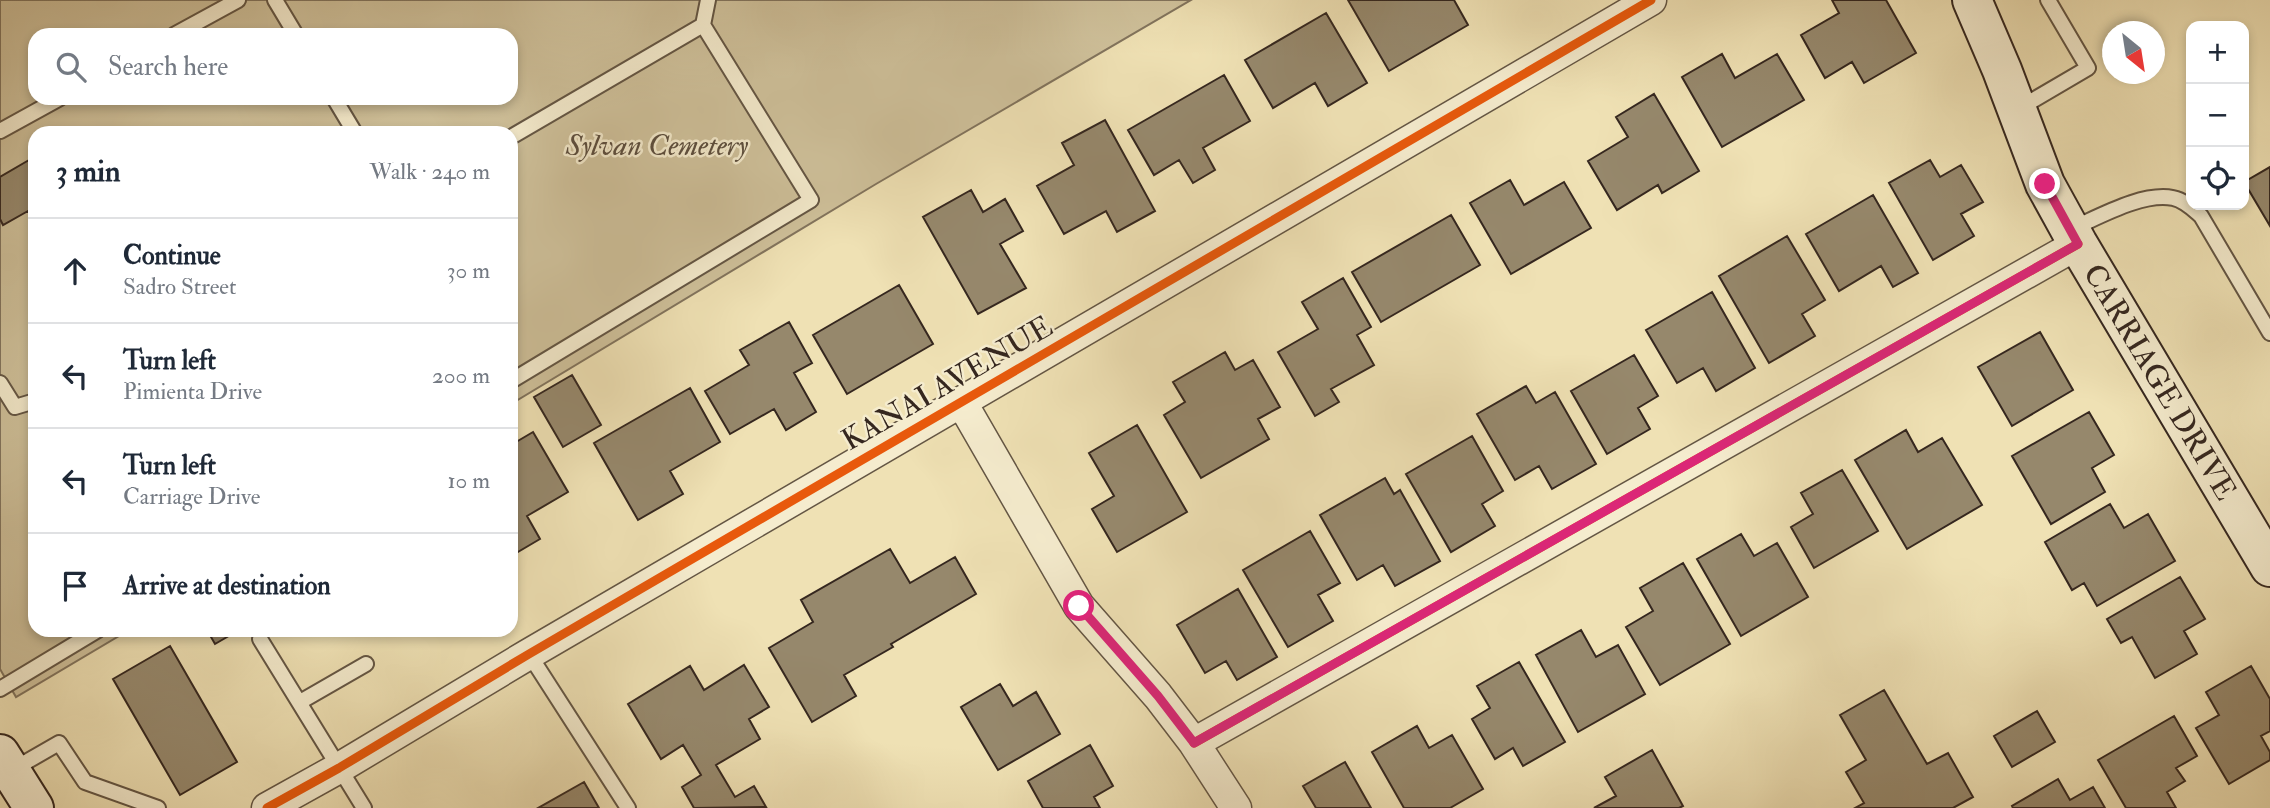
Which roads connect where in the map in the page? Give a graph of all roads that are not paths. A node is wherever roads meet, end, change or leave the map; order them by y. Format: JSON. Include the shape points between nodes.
{"nodes":[{"id":1,"x":238,"y":0,"type":"edge"},
{"id":2,"x":275,"y":0,"type":"edge"},
{"id":3,"x":708,"y":0,"type":"edge"},
{"id":4,"x":1651,"y":0,"type":"edge"},
{"id":5,"x":1972,"y":0,"type":"edge"},
{"id":6,"x":2048,"y":0,"type":"edge"},
{"id":7,"x":703,"y":25,"type":"junction"},
{"id":8,"x":187,"y":28,"type":"edge"},
{"id":9,"x":292,"y":28,"type":"edge"},
{"id":10,"x":47,"y":105,"type":"edge"},
{"id":11,"x":338,"y":105,"type":"edge"},
{"id":12,"x":2016,"y":111,"type":"junction"},
{"id":13,"x":351,"y":126,"type":"edge"},
{"id":14,"x":0,"y":131,"type":"edge"},
{"id":15,"x":518,"y":134,"type":"edge"},
{"id":16,"x":2074,"y":237,"type":"junction"},
{"id":17,"x":2270,"y":333,"type":"edge"},
{"id":18,"x":518,"y":377,"type":"edge"},
{"id":19,"x":0,"y":383,"type":"edge"},
{"id":20,"x":28,"y":403,"type":"edge"},
{"id":21,"x":962,"y":403,"type":"junction"},
{"id":22,"x":2270,"y":568,"type":"edge"},
{"id":23,"x":86,"y":637,"type":"edge"},
{"id":24,"x":260,"y":639,"type":"dead end"},
{"id":25,"x":529,"y":654,"type":"junction"},
{"id":26,"x":366,"y":664,"type":"dead end"},
{"id":27,"x":0,"y":689,"type":"edge"},
{"id":28,"x":300,"y":702,"type":"junction"},
{"id":29,"x":1194,"y":743,"type":"junction"},
{"id":30,"x":3,"y":767,"type":"edge"},
{"id":31,"x":340,"y":768,"type":"junction"},
{"id":32,"x":34,"y":808,"type":"edge"},
{"id":33,"x":158,"y":808,"type":"edge"},
{"id":34,"x":267,"y":808,"type":"edge"},
{"id":35,"x":364,"y":808,"type":"edge"},
{"id":36,"x":628,"y":808,"type":"edge"},
{"id":37,"x":1236,"y":808,"type":"edge"}],
"edges":[{"from":1,"to":8,"type":"lane"},
{"from":2,"to":9,"type":"lane"},
{"from":3,"to":7,"type":"lane"},
{"from":4,"to":21,"type":"street","name":"KANAI AVENUE"},
{"from":5,"to":12,"type":"street","name":"CARRIAGE DRIVE"},
{"from":6,"to":12,"type":"lane","via":[[2088,68]]},
{"from":7,"to":15,"type":"lane"},
{"from":7,"to":18,"type":"lane","via":[[811,200]]},
{"from":10,"to":14,"type":"lane"},
{"from":11,"to":13,"type":"lane"},
{"from":12,"to":16,"type":"street","name":"CARRIAGE DRIVE","via":[[2045,184]]},
{"from":16,"to":17,"type":"lane","via":[[2141,200],[2172,198],[2188,205],[2201,216]]},
{"from":16,"to":22,"type":"street","name":"CARRIAGE DRIVE"},
{"from":16,"to":29,"type":"street"},
{"from":19,"to":20,"type":"lane","via":[[15,407]]},
{"from":21,"to":25,"type":"street","name":"KANAI AVENUE"},
{"from":21,"to":29,"type":"street","via":[[1079,606]]},
{"from":23,"to":27,"type":"lane"},
{"from":24,"to":28,"type":"lane"},
{"from":25,"to":31,"type":"street","name":"KANAI AVENUE"},
{"from":25,"to":36,"type":"lane"},
{"from":26,"to":28,"type":"lane"},
{"from":28,"to":31,"type":"lane"},
{"from":29,"to":37,"type":"street"},
{"from":30,"to":32,"type":"street"},
{"from":30,"to":33,"type":"lane","via":[[59,743],[85,782]]},
{"from":31,"to":34,"type":"street","name":"KANAI AVENUE"},
{"from":31,"to":35,"type":"lane"}]}
